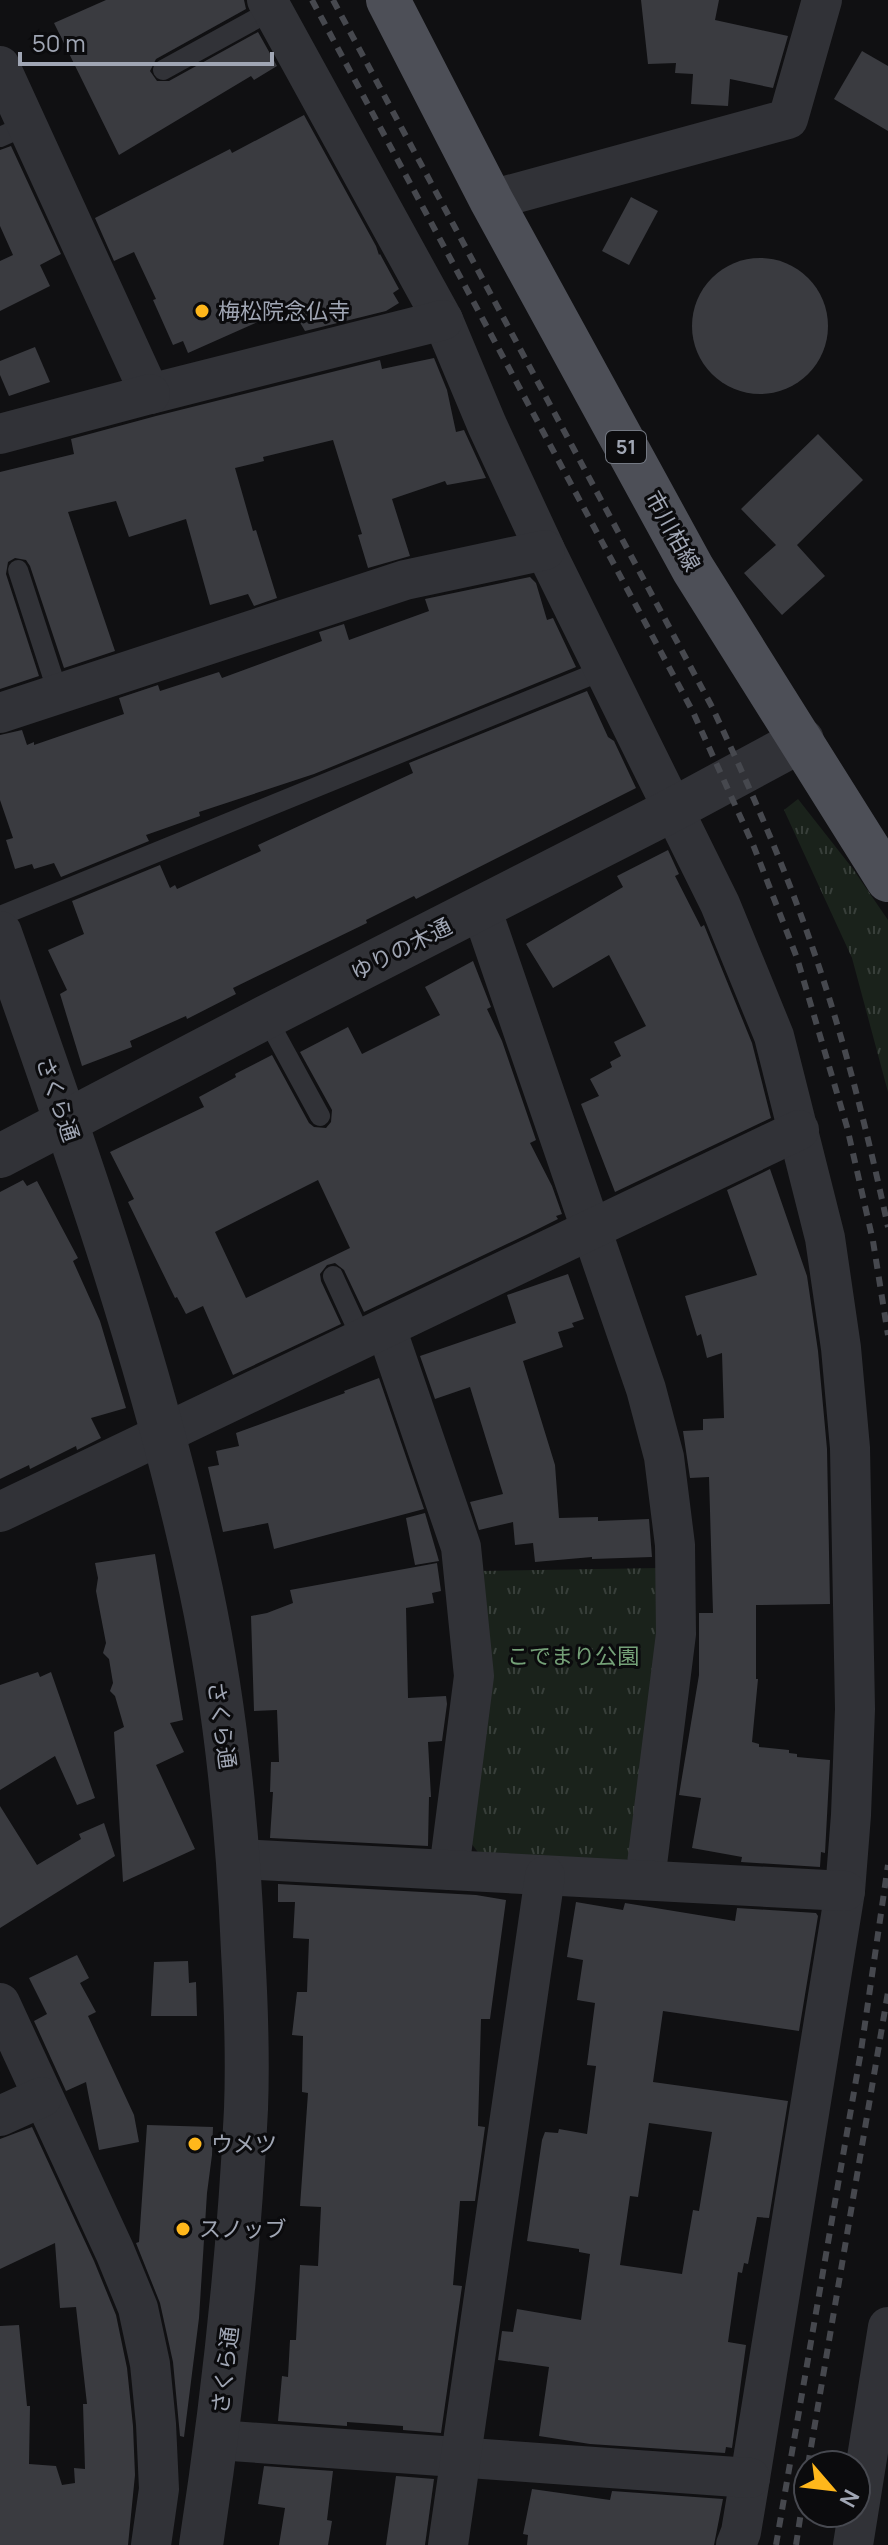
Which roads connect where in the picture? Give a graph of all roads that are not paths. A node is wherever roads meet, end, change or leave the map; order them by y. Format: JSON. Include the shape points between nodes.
{"nodes":[{"id":1,"x":388,"y":0,"type":"edge"},
{"id":2,"x":822,"y":0,"type":"edge"},
{"id":3,"x":269,"y":5,"type":"edge"},
{"id":4,"x":0,"y":66,"type":"edge"},
{"id":5,"x":163,"y":70,"type":"dead end"},
{"id":6,"x":13,"y":131,"type":"edge"},
{"id":7,"x":491,"y":200,"type":"junction"},
{"id":8,"x":443,"y":320,"type":"junction"},
{"id":9,"x":150,"y":394,"type":"junction"},
{"id":10,"x":0,"y":434,"type":"edge"},
{"id":11,"x":545,"y":550,"type":"junction"},
{"id":12,"x":18,"y":570,"type":"dead end"},
{"id":13,"x":606,"y":669,"type":"junction"},
{"id":14,"x":58,"y":693,"type":"junction"},
{"id":15,"x":0,"y":713,"type":"edge"},
{"id":16,"x":802,"y":740,"type":"junction"},
{"id":17,"x":674,"y":809,"type":"junction"},
{"id":18,"x":888,"y":880,"type":"edge"},
{"id":19,"x":481,"y":908,"type":"junction"},
{"id":20,"x":0,"y":916,"type":"edge"},
{"id":21,"x":0,"y":933,"type":"edge"},
{"id":22,"x":266,"y":1017,"type":"junction"},
{"id":23,"x":320,"y":1116,"type":"dead end"},
{"id":24,"x":67,"y":1122,"type":"junction"},
{"id":25,"x":799,"y":1130,"type":"junction"},
{"id":26,"x":0,"y":1156,"type":"edge"},
{"id":27,"x":592,"y":1229,"type":"junction"},
{"id":28,"x":333,"y":1276,"type":"dead end"},
{"id":29,"x":374,"y":1334,"type":"junction"},
{"id":30,"x":165,"y":1434,"type":"junction"},
{"id":31,"x":0,"y":1512,"type":"edge"},
{"id":32,"x":239,"y":1859,"type":"junction"},
{"id":33,"x":449,"y":1870,"type":"junction"},
{"id":34,"x":545,"y":1876,"type":"junction"},
{"id":35,"x":645,"y":1880,"type":"junction"},
{"id":36,"x":845,"y":1891,"type":"junction"},
{"id":37,"x":0,"y":2003,"type":"edge"},
{"id":38,"x":42,"y":2097,"type":"junction"},
{"id":39,"x":0,"y":2116,"type":"edge"},
{"id":40,"x":888,"y":2327,"type":"edge"},
{"id":41,"x":217,"y":2440,"type":"junction"},
{"id":42,"x":461,"y":2457,"type":"junction"},
{"id":43,"x":750,"y":2478,"type":"junction"},
{"id":44,"x":874,"y":2503,"type":"edge"},
{"id":45,"x":151,"y":2545,"type":"edge"},
{"id":46,"x":201,"y":2545,"type":"edge"},
{"id":47,"x":448,"y":2545,"type":"edge"},
{"id":48,"x":736,"y":2545,"type":"edge"},
{"id":49,"x":853,"y":2545,"type":"edge"}],
"edges":[{"from":1,"to":7,"type":"main road","name":"市川柏線","number":"51"},
{"from":2,"to":7,"type":"street","via":[[788,119]]},
{"from":3,"to":5,"type":"lane"},
{"from":3,"to":8,"type":"street"},
{"from":4,"to":6,"type":"street"},
{"from":6,"to":9,"type":"street"},
{"from":7,"to":16,"type":"main road","name":"市川柏線","number":"51","via":[[693,569]]},
{"from":8,"to":9,"type":"street"},
{"from":8,"to":11,"type":"street"},
{"from":9,"to":10,"type":"street"},
{"from":11,"to":13,"type":"street"},
{"from":11,"to":14,"type":"street","via":[[405,580]]},
{"from":12,"to":14,"type":"lane"},
{"from":13,"to":17,"type":"street"},
{"from":13,"to":20,"type":"lane"},
{"from":14,"to":15,"type":"street"},
{"from":16,"to":17,"type":"street","name":"ゆりの木通"},
{"from":16,"to":18,"type":"main road","name":"市川柏線","number":"51"},
{"from":17,"to":19,"type":"street","name":"ゆりの木通"},
{"from":17,"to":25,"type":"street","via":[[774,1036]]},
{"from":19,"to":22,"type":"street","name":"ゆりの木通"},
{"from":19,"to":27,"type":"street"},
{"from":21,"to":24,"type":"street","name":"さくら通"},
{"from":22,"to":23,"type":"lane"},
{"from":22,"to":24,"type":"street","name":"ゆりの木通"},
{"from":24,"to":26,"type":"street","name":"ゆりの木通"},
{"from":24,"to":30,"type":"street","name":"さくら通"},
{"from":25,"to":27,"type":"street"},
{"from":25,"to":36,"type":"street","via":[[825,1238],[850,1448],[855,1709]]},
{"from":27,"to":29,"type":"street"},
{"from":27,"to":35,"type":"street","via":[[650,1403],[664,1457],[675,1545],[676,1634]]},
{"from":28,"to":29,"type":"lane"},
{"from":29,"to":30,"type":"street"},
{"from":29,"to":33,"type":"street","via":[[461,1547],[474,1676]]},
{"from":30,"to":31,"type":"street"},
{"from":30,"to":32,"type":"street","name":"さくら通","via":[[204,1608]]},
{"from":32,"to":33,"type":"street"},
{"from":32,"to":41,"type":"street","name":"さくら通","via":[[246,2104],[235,2282]]},
{"from":33,"to":34,"type":"street"},
{"from":34,"to":35,"type":"street"},
{"from":34,"to":42,"type":"street"},
{"from":35,"to":36,"type":"street"},
{"from":36,"to":43,"type":"street"},
{"from":37,"to":38,"type":"street"},
{"from":38,"to":39,"type":"street"},
{"from":38,"to":45,"type":"street","via":[[138,2308],[156,2424],[159,2489]]},
{"from":40,"to":44,"type":"street"},
{"from":41,"to":42,"type":"street"},
{"from":41,"to":46,"type":"street","name":"さくら通"},
{"from":42,"to":43,"type":"street"},
{"from":42,"to":47,"type":"street"},
{"from":43,"to":48,"type":"street"},
{"from":44,"to":49,"type":"street"}]}
